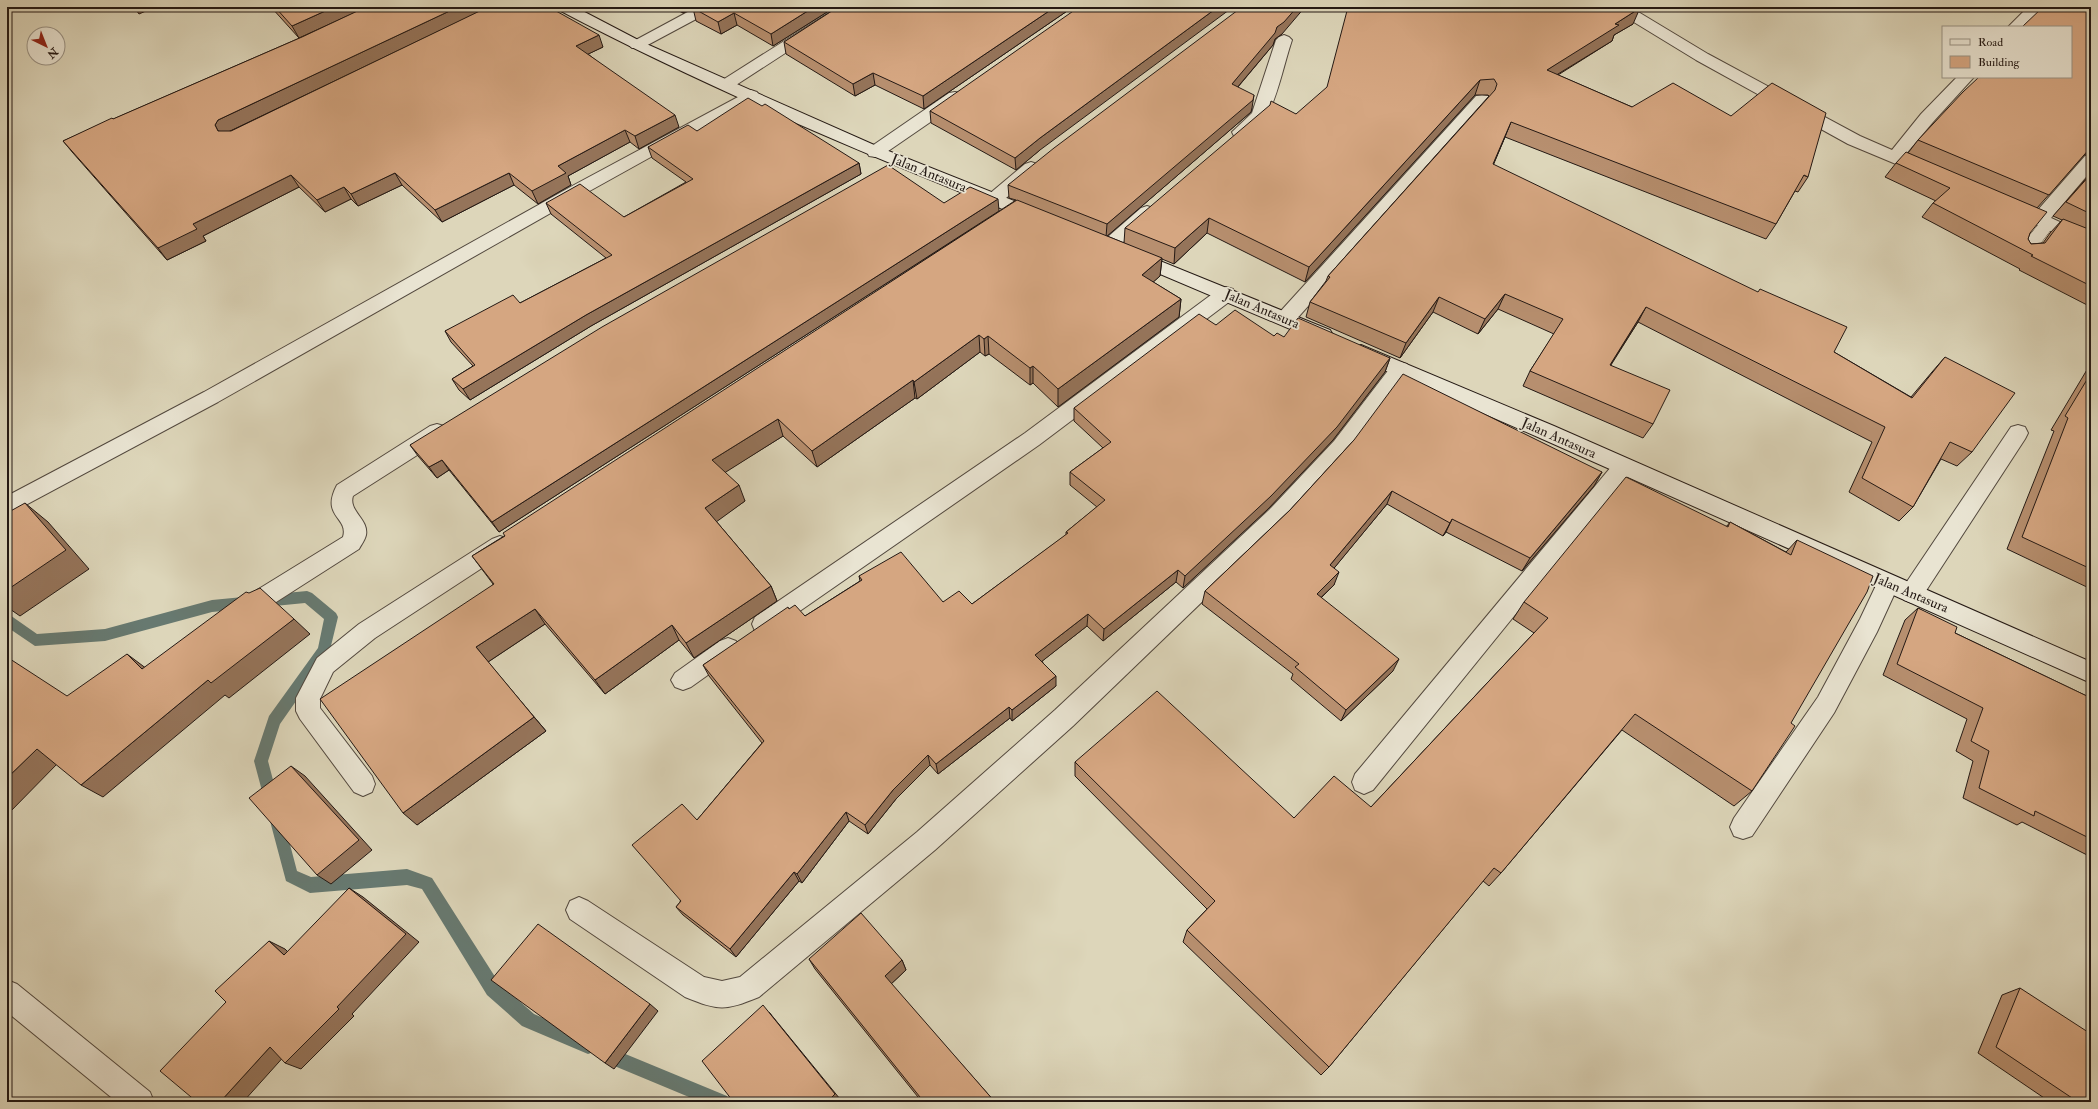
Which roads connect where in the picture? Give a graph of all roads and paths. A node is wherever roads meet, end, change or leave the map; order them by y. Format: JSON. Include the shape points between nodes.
{"nodes":[{"id":1,"x":564,"y":7,"type":"edge"},
{"id":2,"x":708,"y":7,"type":"edge"},
{"id":3,"x":848,"y":7,"type":"edge"},
{"id":4,"x":1618,"y":7,"type":"edge"},
{"id":5,"x":2037,"y":7,"type":"edge"},
{"id":6,"x":2017,"y":26,"type":"edge"},
{"id":7,"x":1284,"y":40,"type":"edge"},
{"id":8,"x":637,"y":45,"type":"junction"},
{"id":9,"x":1965,"y":78,"type":"edge"},
{"id":10,"x":727,"y":84,"type":"junction"},
{"id":11,"x":968,"y":88,"type":"edge"},
{"id":12,"x":751,"y":95,"type":"junction"},
{"id":13,"x":1482,"y":100,"type":"edge"},
{"id":14,"x":1231,"y":140,"type":"edge"},
{"id":15,"x":875,"y":152,"type":"junction"},
{"id":16,"x":1895,"y":157,"type":"junction"},
{"id":17,"x":1041,"y":160,"type":"edge"},
{"id":18,"x":2091,"y":160,"type":"edge"},
{"id":19,"x":900,"y":161,"type":"junction"},
{"id":20,"x":880,"y":173,"type":"edge"},
{"id":21,"x":1938,"y":176,"type":"edge"},
{"id":22,"x":994,"y":199,"type":"junction"},
{"id":23,"x":1996,"y":200,"type":"edge"},
{"id":24,"x":1161,"y":201,"type":"edge"},
{"id":25,"x":1018,"y":208,"type":"junction"},
{"id":26,"x":2044,"y":221,"type":"junction"},
{"id":27,"x":998,"y":222,"type":"edge"},
{"id":28,"x":1052,"y":223,"type":"edge"},
{"id":29,"x":2091,"y":243,"type":"edge"},
{"id":30,"x":2025,"y":252,"type":"edge"},
{"id":31,"x":1226,"y":294,"type":"junction"},
{"id":32,"x":1286,"y":318,"type":"junction"},
{"id":33,"x":1400,"y":369,"type":"junction"},
{"id":34,"x":449,"y":423,"type":"edge"},
{"id":35,"x":2018,"y":433,"type":"dead end"},
{"id":36,"x":1623,"y":467,"type":"junction"},
{"id":37,"x":7,"y":506,"type":"edge"},
{"id":38,"x":515,"y":535,"type":"edge"},
{"id":39,"x":1888,"y":584,"type":"junction"},
{"id":40,"x":1912,"y":593,"type":"junction"},
{"id":41,"x":265,"y":597,"type":"edge"},
{"id":42,"x":2091,"y":674,"type":"edge"},
{"id":43,"x":683,"y":680,"type":"dead end"},
{"id":44,"x":1364,"y":782,"type":"dead end"},
{"id":45,"x":363,"y":784,"type":"edge"},
{"id":46,"x":1743,"y":827,"type":"dead end"},
{"id":47,"x":579,"y":910,"type":"dead end"},
{"id":48,"x":7,"y":994,"type":"edge"},
{"id":49,"x":140,"y":1102,"type":"edge"}],
"edges":[{"from":1,"to":8,"type":"street","name":"Jalan Antasura"},
{"from":2,"to":8,"type":"street"},
{"from":3,"to":10,"type":"street"},
{"from":4,"to":16,"type":"street","via":[[1854,140]]},
{"from":5,"to":6,"type":"street"},
{"from":7,"to":14,"type":"street","via":[[1260,115]]},
{"from":8,"to":10,"type":"street","name":"Jalan Antasura"},
{"from":9,"to":16,"type":"street"},
{"from":10,"to":12,"type":"street","name":"Jalan Antasura"},
{"from":11,"to":15,"type":"street"},
{"from":12,"to":15,"type":"street","name":"Jalan Antasura"},
{"from":12,"to":37,"type":"street","via":[[211,397]]},
{"from":13,"to":32,"type":"street"},
{"from":15,"to":19,"type":"street","name":"Jalan Antasura"},
{"from":16,"to":21,"type":"street"},
{"from":17,"to":22,"type":"street"},
{"from":18,"to":26,"type":"street"},
{"from":19,"to":20,"type":"street"},
{"from":19,"to":22,"type":"street","name":"Jalan Antasura"},
{"from":22,"to":25,"type":"street","name":"Jalan Antasura"},
{"from":23,"to":26,"type":"street"},
{"from":24,"to":31,"type":"street","name":"Jalan Antasura","via":[[1101,243]]},
{"from":25,"to":27,"type":"street"},
{"from":25,"to":28,"type":"street","name":"Jalan Antasura"},
{"from":26,"to":29,"type":"street"},
{"from":26,"to":30,"type":"lane"},
{"from":31,"to":32,"type":"street","name":"Jalan Antasura"},
{"from":31,"to":43,"type":"street","via":[[1032,439]]},
{"from":32,"to":33,"type":"street","name":"Jalan Antasura"},
{"from":33,"to":36,"type":"street","name":"Jalan Antasura"},
{"from":33,"to":47,"type":"street","via":[[1341,447],[1277,516],[1064,718],[926,841],[749,987],[727,996],[695,987]]},
{"from":34,"to":41,"type":"street","via":[[344,491],[340,506],[355,526],[356,532],[350,543]]},
{"from":35,"to":40,"type":"street"},
{"from":36,"to":39,"type":"street","name":"Jalan Antasura"},
{"from":36,"to":44,"type":"street"},
{"from":38,"to":45,"type":"street","via":[[367,631],[325,664],[308,698],[308,711]]},
{"from":39,"to":40,"type":"street","name":"Jalan Antasura"},
{"from":39,"to":46,"type":"street","via":[[1826,705]]},
{"from":40,"to":42,"type":"street","name":"Jalan Antasura"},
{"from":48,"to":49,"type":"street"}]}
